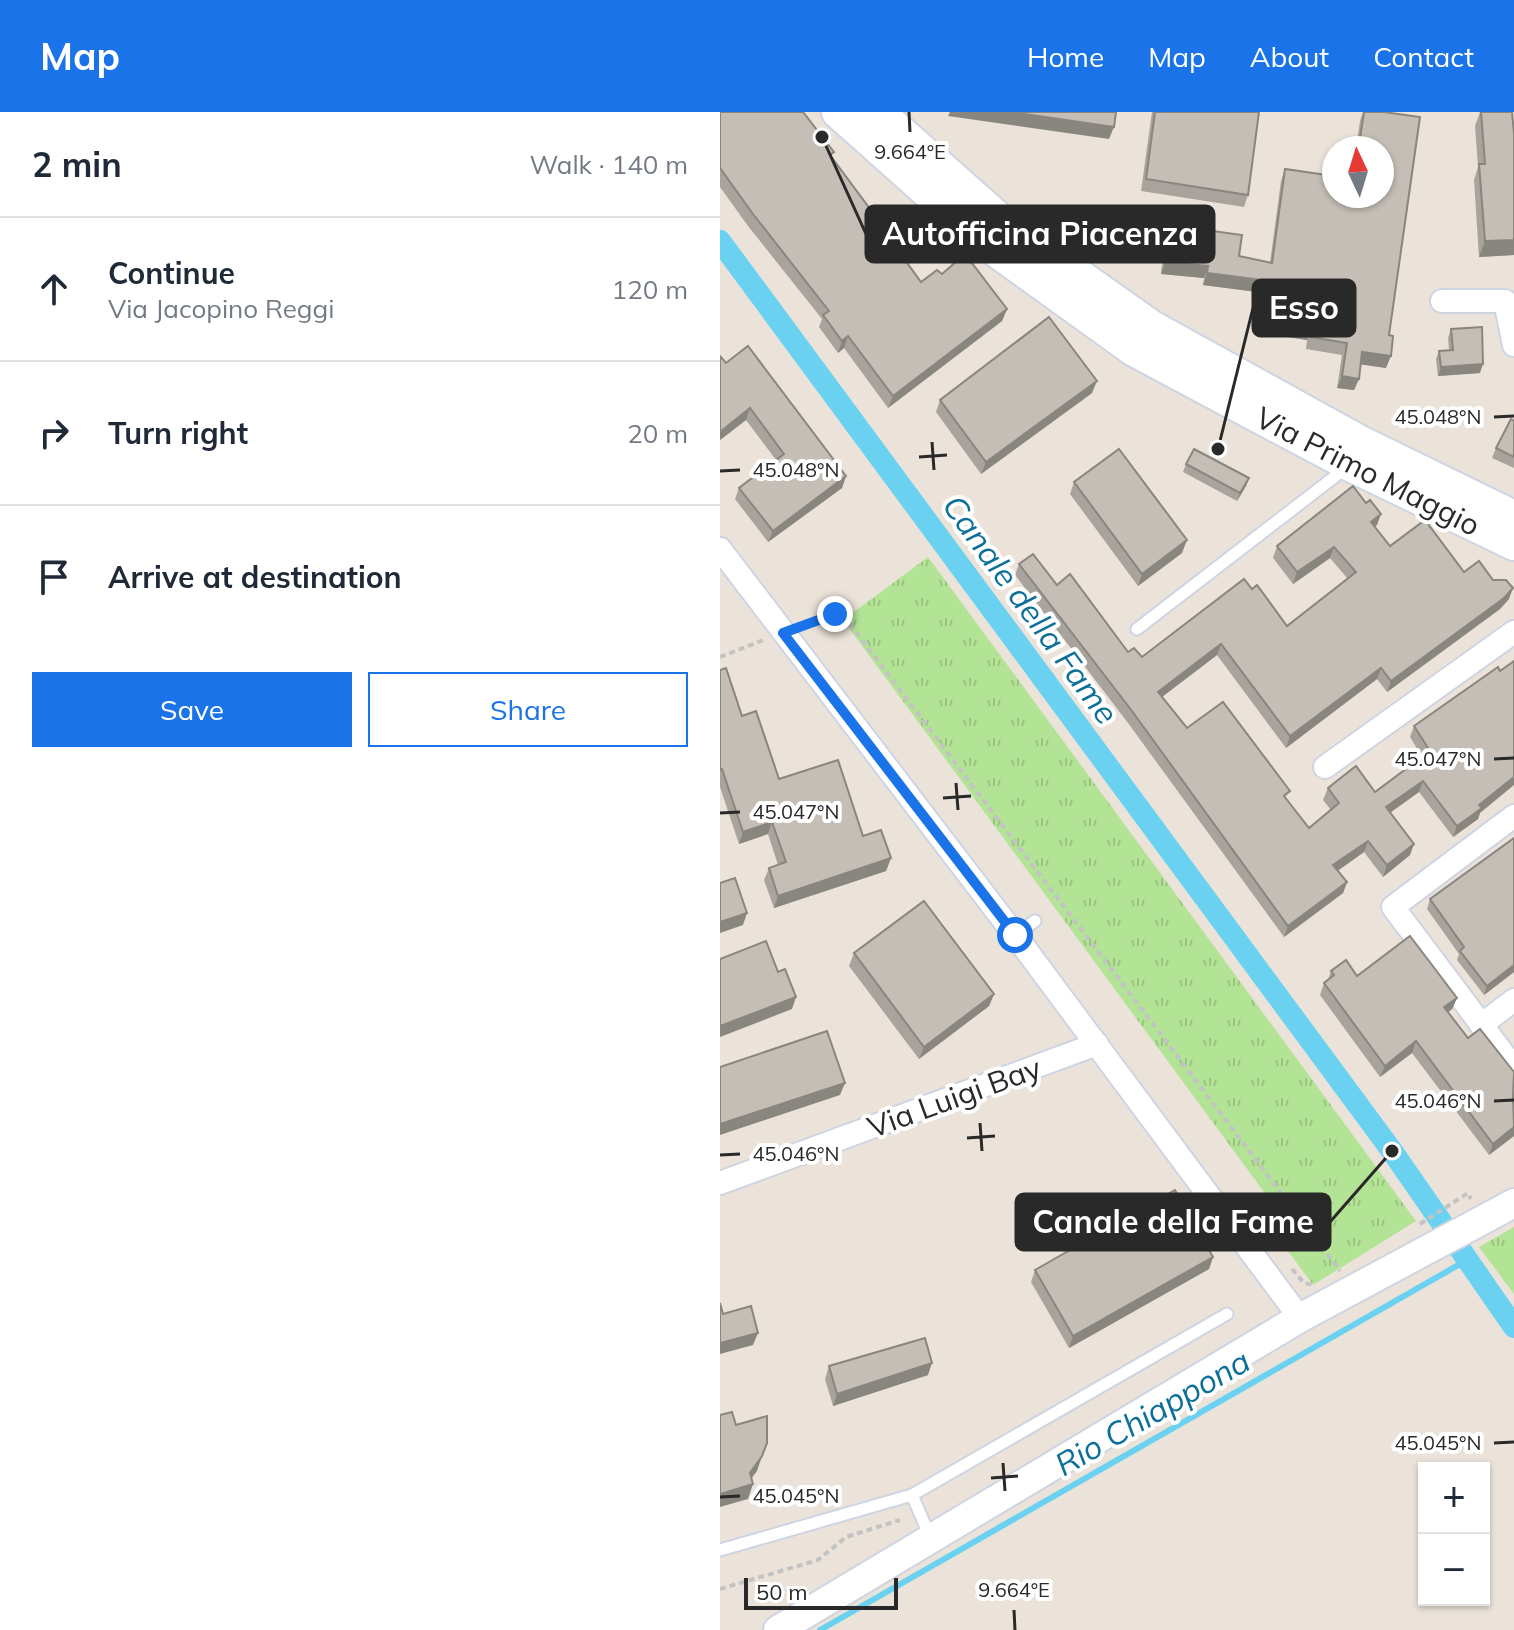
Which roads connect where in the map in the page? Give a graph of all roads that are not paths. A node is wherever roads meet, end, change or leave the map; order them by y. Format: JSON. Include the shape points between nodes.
{"nodes":[{"id":1,"x":838,"y":112,"type":"edge"},
{"id":2,"x":878,"y":112,"type":"edge"},
{"id":3,"x":1442,"y":301,"type":"dead end"},
{"id":4,"x":1514,"y":345,"type":"edge"},
{"id":5,"x":1350,"y":465,"type":"junction"},
{"id":6,"x":1514,"y":517,"type":"edge"},
{"id":7,"x":1514,"y":544,"type":"edge"},
{"id":8,"x":720,"y":549,"type":"edge"},
{"id":9,"x":727,"y":571,"type":"edge"},
{"id":10,"x":1137,"y":629,"type":"dead end"},
{"id":11,"x":1514,"y":632,"type":"edge"},
{"id":12,"x":1325,"y":767,"type":"dead end"},
{"id":13,"x":1514,"y":816,"type":"edge"},
{"id":14,"x":1035,"y":921,"type":"dead end"},
{"id":15,"x":1015,"y":935,"type":"junction"},
{"id":16,"x":1514,"y":1000,"type":"edge"},
{"id":17,"x":1481,"y":1025,"type":"junction"},
{"id":18,"x":1097,"y":1044,"type":"junction"},
{"id":19,"x":1514,"y":1068,"type":"edge"},
{"id":20,"x":720,"y":1183,"type":"edge"},
{"id":21,"x":1514,"y":1203,"type":"edge"},
{"id":22,"x":1227,"y":1314,"type":"dead end"},
{"id":23,"x":1300,"y":1318,"type":"junction"},
{"id":24,"x":912,"y":1495,"type":"junction"},
{"id":25,"x":932,"y":1541,"type":"junction"},
{"id":26,"x":720,"y":1550,"type":"edge"},
{"id":27,"x":778,"y":1630,"type":"edge"}],
"edges":[{"from":1,"to":5,"type":"main road","name":"Via Primo Maggio","via":[[984,242],[1134,350]]},
{"from":2,"to":6,"type":"main road","name":"Via Primo Maggio","via":[[999,219],[1152,327],[1362,443]]},
{"from":3,"to":4,"type":"street","via":[[1505,301]]},
{"from":5,"to":7,"type":"main road","name":"Via Primo Maggio"},
{"from":5,"to":10,"type":"lane"},
{"from":8,"to":9,"type":"street"},
{"from":9,"to":15,"type":"street","via":[[783,633]]},
{"from":11,"to":12,"type":"street"},
{"from":13,"to":17,"type":"street","via":[[1393,907]]},
{"from":14,"to":15,"type":"lane"},
{"from":15,"to":18,"type":"street"},
{"from":16,"to":17,"type":"street"},
{"from":17,"to":19,"type":"street"},
{"from":18,"to":20,"type":"street","name":"Via Luigi Bay"},
{"from":18,"to":23,"type":"street"},
{"from":21,"to":23,"type":"street","via":[[1467,1228],[1426,1236]]},
{"from":22,"to":24,"type":"lane"},
{"from":23,"to":25,"type":"street"},
{"from":24,"to":25,"type":"lane"},
{"from":24,"to":26,"type":"lane"},
{"from":25,"to":27,"type":"street"}]}
